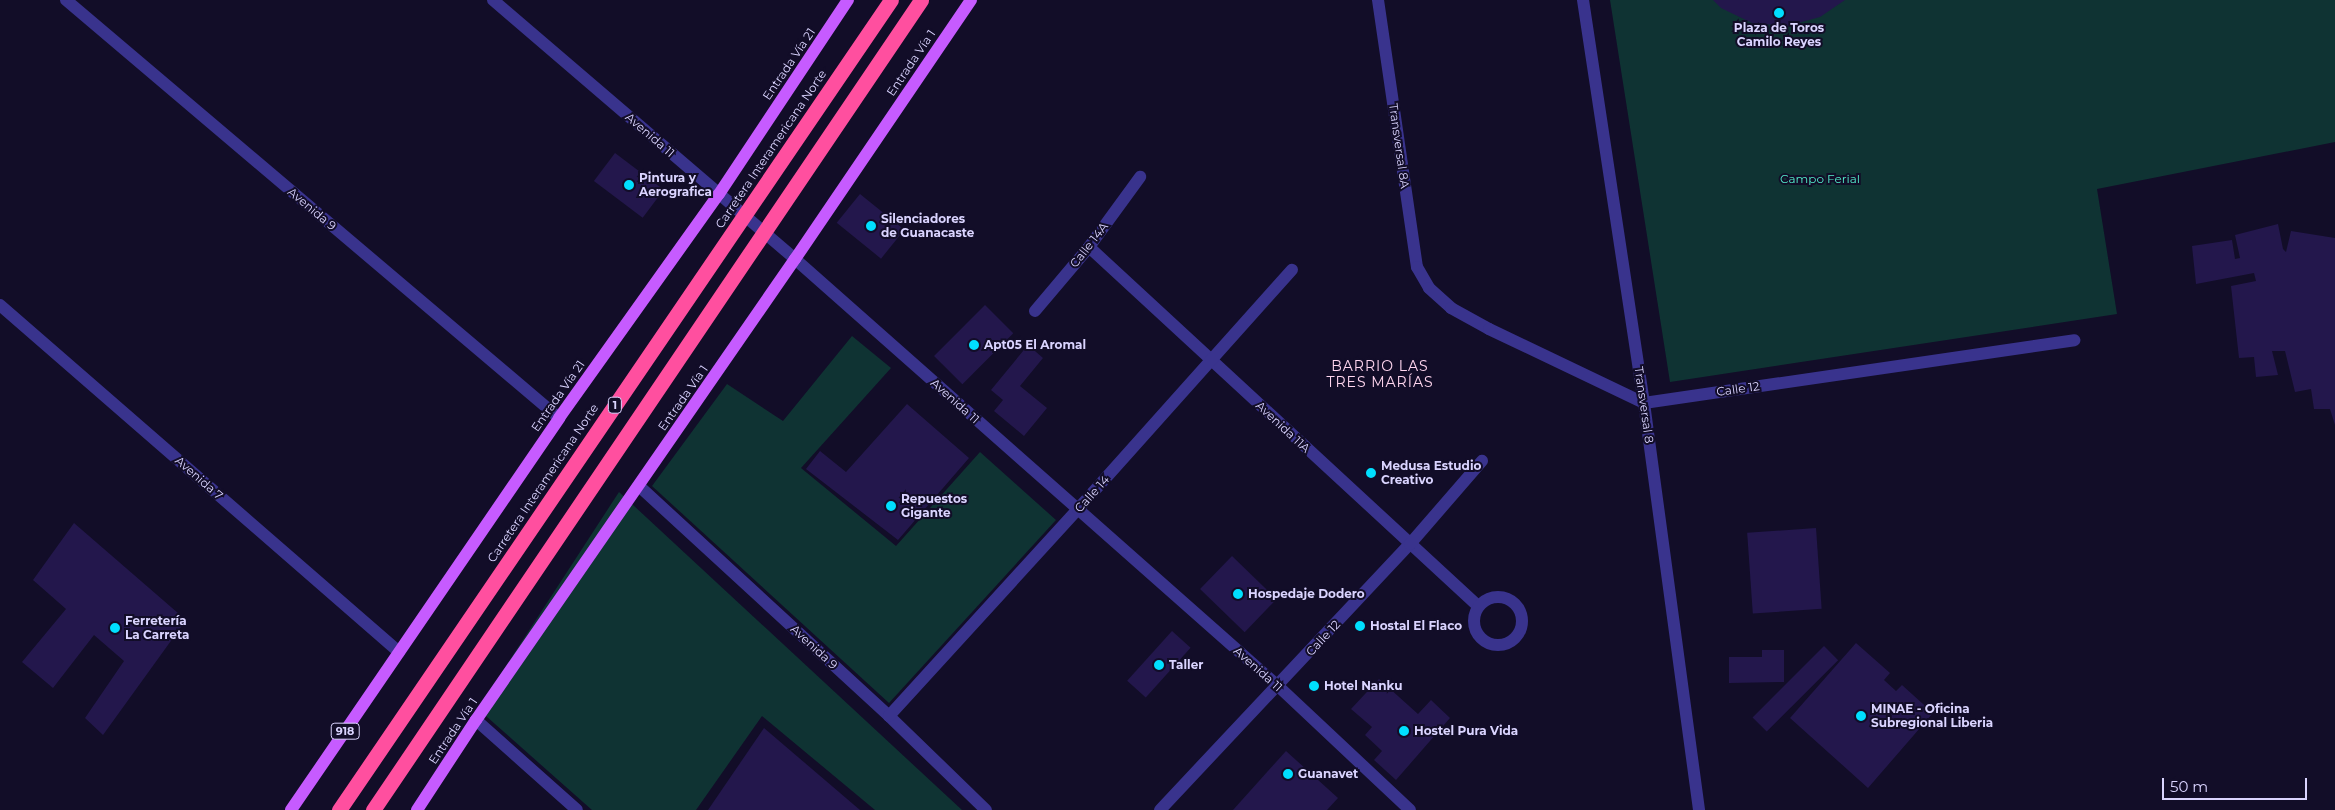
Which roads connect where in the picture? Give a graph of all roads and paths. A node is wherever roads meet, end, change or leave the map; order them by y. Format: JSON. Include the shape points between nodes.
{"nodes":[{"id":1,"x":66,"y":0,"type":"edge"},
{"id":2,"x":493,"y":0,"type":"edge"},
{"id":3,"x":848,"y":0,"type":"edge"},
{"id":4,"x":890,"y":0,"type":"edge"},
{"id":5,"x":921,"y":0,"type":"edge"},
{"id":6,"x":971,"y":0,"type":"edge"},
{"id":7,"x":1378,"y":0,"type":"edge"},
{"id":8,"x":1583,"y":0,"type":"edge"},
{"id":9,"x":1140,"y":177,"type":"dead end"},
{"id":10,"x":719,"y":194,"type":"junction"},
{"id":11,"x":1089,"y":247,"type":"junction"},
{"id":12,"x":795,"y":259,"type":"junction"},
{"id":13,"x":1292,"y":270,"type":"dead end"},
{"id":14,"x":0,"y":305,"type":"edge"},
{"id":15,"x":1035,"y":311,"type":"dead end"},
{"id":16,"x":2074,"y":340,"type":"dead end"},
{"id":17,"x":1210,"y":360,"type":"junction"},
{"id":18,"x":1644,"y":403,"type":"junction"},
{"id":19,"x":558,"y":418,"type":"junction"},
{"id":20,"x":1482,"y":460,"type":"dead end"},
{"id":21,"x":639,"y":486,"type":"junction"},
{"id":22,"x":1078,"y":509,"type":"junction"},
{"id":23,"x":1410,"y":544,"type":"junction"},
{"id":24,"x":1478,"y":606,"type":"dead end"},
{"id":25,"x":398,"y":652,"type":"junction"},
{"id":26,"x":1278,"y":686,"type":"junction"},
{"id":27,"x":889,"y":716,"type":"junction"},
{"id":28,"x":476,"y":720,"type":"junction"},
{"id":29,"x":291,"y":810,"type":"edge"},
{"id":30,"x":339,"y":810,"type":"edge"},
{"id":31,"x":373,"y":810,"type":"edge"},
{"id":32,"x":417,"y":810,"type":"edge"},
{"id":33,"x":577,"y":810,"type":"edge"},
{"id":34,"x":986,"y":810,"type":"edge"},
{"id":35,"x":1160,"y":810,"type":"edge"},
{"id":36,"x":1410,"y":810,"type":"edge"},
{"id":37,"x":1699,"y":810,"type":"edge"}],
"edges":[{"from":1,"to":19,"type":"street","name":"Avenida 9"},
{"from":2,"to":10,"type":"street","name":"Avenida 11"},
{"from":3,"to":10,"type":"main road","name":"Entrada Vía 21"},
{"from":4,"to":30,"type":"highway","name":"Carretera Interamericana Norte","number":"1","bridge":true},
{"from":5,"to":31,"type":"highway","number":"1","bridge":true},
{"from":6,"to":12,"type":"main road","name":"Entrada Vía 1"},
{"from":7,"to":18,"type":"street","name":"Transversal 8A","via":[[1417,267],[1429,288],[1451,308],[1489,329]]},
{"from":8,"to":18,"type":"street","name":"Transversal 8"},
{"from":9,"to":11,"type":"street","name":"Calle 14A"},
{"from":10,"to":12,"type":"street","name":"Avenida 11"},
{"from":10,"to":19,"type":"main road","name":"Entrada Vía 21"},
{"from":11,"to":15,"type":"street","name":"Calle 14A"},
{"from":11,"to":17,"type":"street","name":"Avenida 11A"},
{"from":12,"to":21,"type":"main road","name":"Entrada Vía 1"},
{"from":12,"to":22,"type":"street","name":"Avenida 11"},
{"from":13,"to":17,"type":"street","name":"Calle 14"},
{"from":14,"to":25,"type":"street","name":"Avenida 7"},
{"from":16,"to":18,"type":"street","name":"Calle 12"},
{"from":17,"to":22,"type":"street","name":"Calle 14"},
{"from":17,"to":23,"type":"street","name":"Avenida 11A"},
{"from":18,"to":37,"type":"street","name":"Transversal 8"},
{"from":19,"to":25,"type":"main road","name":"Entrada Vía 21"},
{"from":20,"to":23,"type":"street","name":"Calle 12"},
{"from":21,"to":27,"type":"street","name":"Avenida 9"},
{"from":21,"to":28,"type":"main road","name":"Entrada Vía 1"},
{"from":22,"to":26,"type":"street","name":"Avenida 11"},
{"from":22,"to":27,"type":"street","name":"Calle 14"},
{"from":23,"to":24,"type":"street","name":"Avenida 11A"},
{"from":23,"to":26,"type":"street","name":"Calle 12"},
{"from":25,"to":29,"type":"main road","name":"Entrada Vía 21","number":"918"},
{"from":26,"to":35,"type":"street","name":"Calle 12"},
{"from":26,"to":36,"type":"street","name":"Avenida 11"},
{"from":27,"to":34,"type":"street","name":"Avenida 9"},
{"from":28,"to":32,"type":"main road","name":"Entrada Vía 1"},
{"from":28,"to":33,"type":"street"}]}
